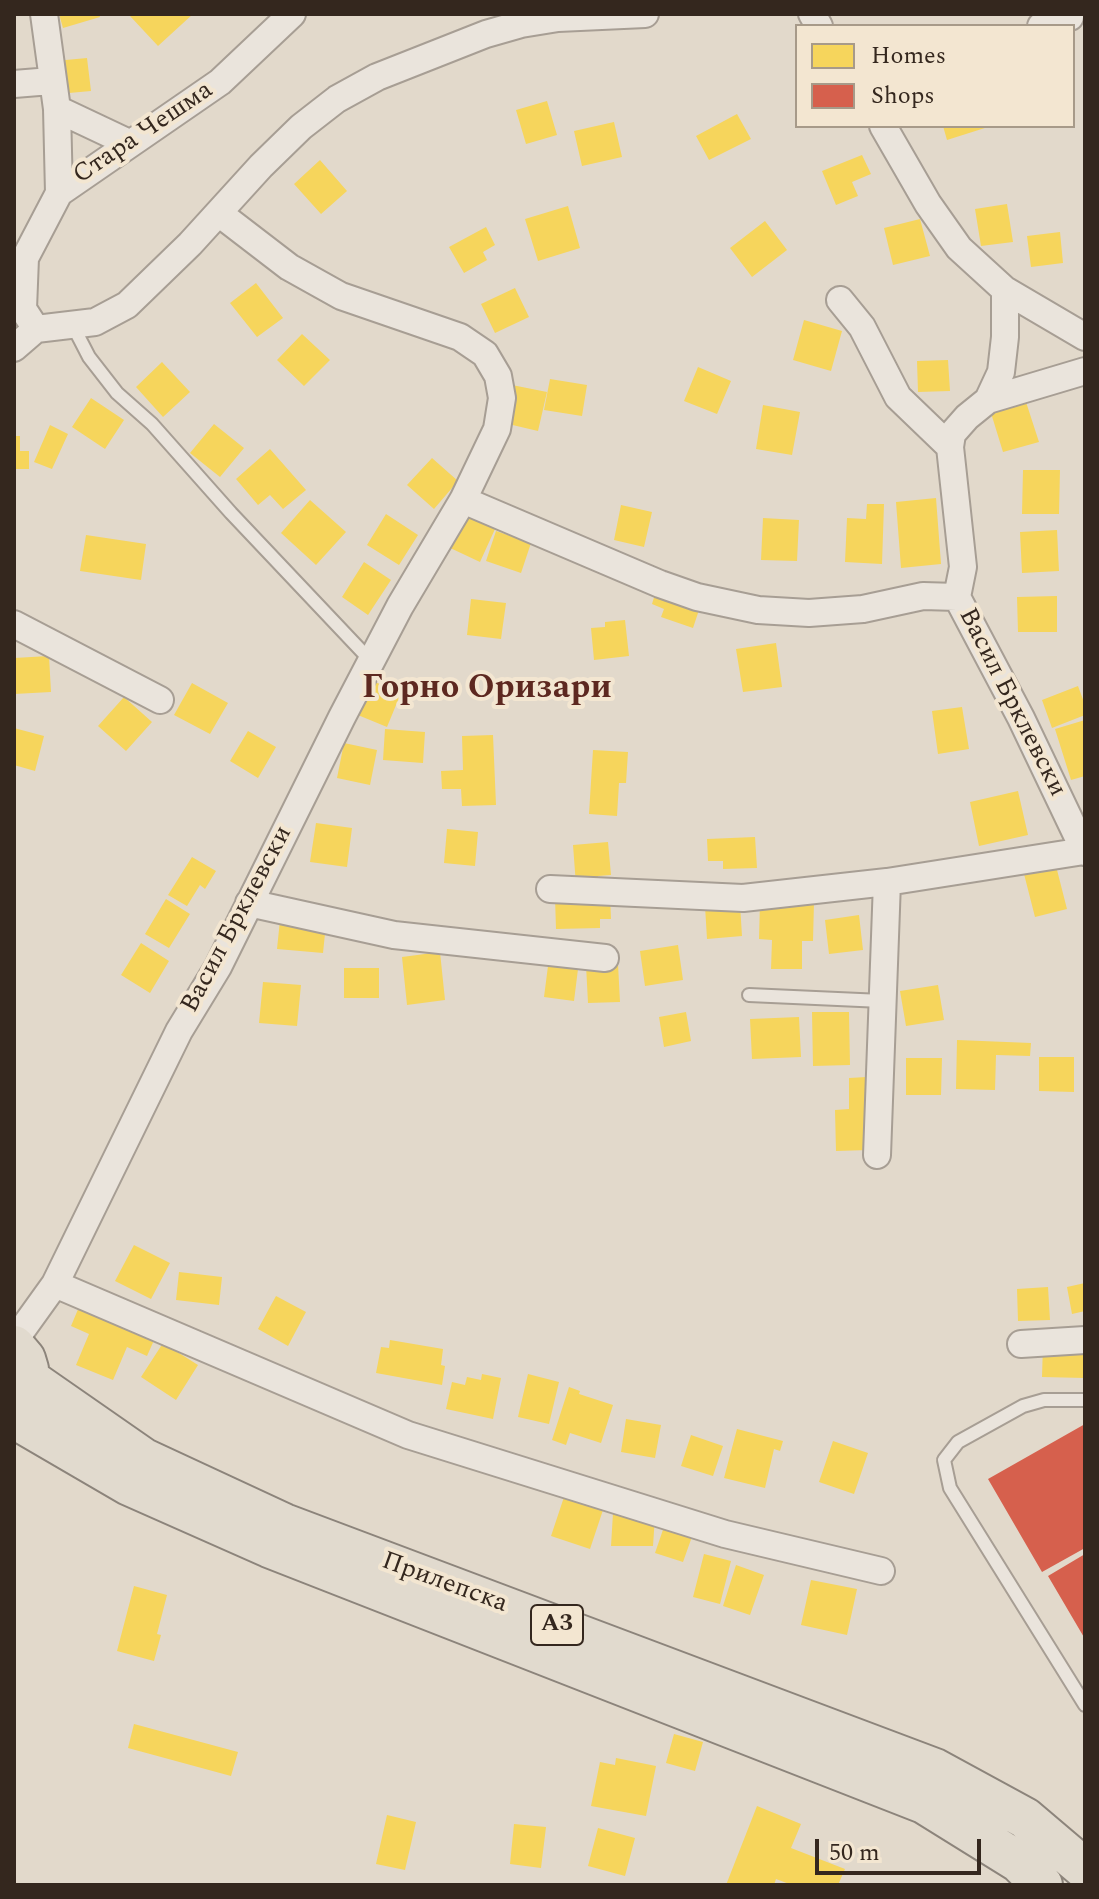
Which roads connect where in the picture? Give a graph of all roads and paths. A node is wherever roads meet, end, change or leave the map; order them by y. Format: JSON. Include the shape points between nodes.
{"nodes":[{"id":1,"x":44,"y":14,"type":"edge"},
{"id":2,"x":292,"y":14,"type":"edge"},
{"id":3,"x":645,"y":14,"type":"edge"},
{"id":4,"x":1070,"y":17,"type":"dead end"},
{"id":5,"x":1047,"y":24,"type":"edge"},
{"id":6,"x":51,"y":81,"type":"junction"},
{"id":7,"x":14,"y":84,"type":"edge"},
{"id":8,"x":57,"y":109,"type":"junction"},
{"id":9,"x":884,"y":128,"type":"edge"},
{"id":10,"x":129,"y":143,"type":"junction"},
{"id":11,"x":59,"y":193,"type":"junction"},
{"id":12,"x":220,"y":214,"type":"junction"},
{"id":13,"x":19,"y":262,"type":"edge"},
{"id":14,"x":1005,"y":290,"type":"junction"},
{"id":15,"x":840,"y":300,"type":"dead end"},
{"id":16,"x":24,"y":315,"type":"edge"},
{"id":17,"x":73,"y":326,"type":"junction"},
{"id":18,"x":1085,"y":337,"type":"edge"},
{"id":19,"x":14,"y":348,"type":"edge"},
{"id":20,"x":1085,"y":371,"type":"edge"},
{"id":21,"x":988,"y":400,"type":"junction"},
{"id":22,"x":950,"y":447,"type":"junction"},
{"id":23,"x":463,"y":500,"type":"junction"},
{"id":24,"x":957,"y":597,"type":"junction"},
{"id":25,"x":14,"y":624,"type":"edge"},
{"id":26,"x":371,"y":661,"type":"junction"},
{"id":27,"x":160,"y":700,"type":"dead end"},
{"id":28,"x":1084,"y":851,"type":"edge"},
{"id":29,"x":887,"y":882,"type":"junction"},
{"id":30,"x":550,"y":889,"type":"dead end"},
{"id":31,"x":249,"y":903,"type":"junction"},
{"id":32,"x":605,"y":958,"type":"dead end"},
{"id":33,"x":749,"y":995,"type":"dead end"},
{"id":34,"x":882,"y":1001,"type":"junction"},
{"id":35,"x":877,"y":1155,"type":"dead end"},
{"id":36,"x":55,"y":1284,"type":"junction"},
{"id":37,"x":1085,"y":1340,"type":"edge"},
{"id":38,"x":1021,"y":1344,"type":"dead end"},
{"id":39,"x":18,"y":1368,"type":"edge"},
{"id":40,"x":1085,"y":1400,"type":"edge"},
{"id":41,"x":14,"y":1418,"type":"edge"},
{"id":42,"x":881,"y":1571,"type":"dead end"},
{"id":43,"x":1085,"y":1705,"type":"edge"},
{"id":44,"x":1085,"y":1869,"type":"edge"},
{"id":45,"x":1042,"y":1885,"type":"edge"}],
"edges":[{"from":1,"to":6,"type":"street"},
{"from":2,"to":10,"type":"street","name":"Стара Чешма","via":[[220,82]]},
{"from":3,"to":12,"type":"street","via":[[521,24],[377,77],[301,127]]},
{"from":4,"to":5,"type":"street"},
{"from":6,"to":7,"type":"street"},
{"from":6,"to":8,"type":"street"},
{"from":8,"to":10,"type":"street"},
{"from":8,"to":11,"type":"street"},
{"from":9,"to":14,"type":"street","via":[[959,248]]},
{"from":10,"to":11,"type":"street","name":"Стара Чешма"},
{"from":11,"to":13,"type":"street","name":"Стара Чешма"},
{"from":12,"to":17,"type":"street","via":[[127,305],[95,322]]},
{"from":12,"to":23,"type":"street","name":"Васил Брклевски","via":[[289,267],[341,296],[460,337],[485,354],[498,376],[502,398],[497,429]]},
{"from":13,"to":16,"type":"street"},
{"from":14,"to":18,"type":"street"},
{"from":14,"to":21,"type":"street","via":[[1001,372]]},
{"from":15,"to":22,"type":"street","via":[[862,327],[898,397]]},
{"from":16,"to":17,"type":"street"},
{"from":16,"to":19,"type":"street"},
{"from":17,"to":26,"type":"lane","via":[[117,393],[152,424]]},
{"from":20,"to":21,"type":"street"},
{"from":21,"to":22,"type":"street","via":[[952,434]]},
{"from":22,"to":24,"type":"street","name":"Васил Брклевски","via":[[963,567]]},
{"from":23,"to":24,"type":"street","name":"Васил Брклевски","via":[[660,584],[758,610],[809,613],[863,609],[923,596]]},
{"from":23,"to":26,"type":"street","name":"Васил Брклевски"},
{"from":24,"to":28,"type":"street","name":"Васил Брклевски"},
{"from":25,"to":27,"type":"street"},
{"from":26,"to":31,"type":"street","name":"Васил Брклевски"},
{"from":28,"to":29,"type":"street"},
{"from":29,"to":30,"type":"street","via":[[743,898]]},
{"from":29,"to":34,"type":"street"},
{"from":31,"to":32,"type":"street","via":[[394,935]]},
{"from":31,"to":36,"type":"street","name":"Васил Брклевски","via":[[179,1031]]},
{"from":33,"to":34,"type":"lane"},
{"from":34,"to":35,"type":"street"},
{"from":36,"to":39,"type":"street","name":"Васил Брклевски"},
{"from":36,"to":42,"type":"street","via":[[408,1435],[725,1534]]},
{"from":37,"to":38,"type":"street"},
{"from":39,"to":44,"type":"main road","name":"Прилепска","number":"A3","via":[[144,1459],[284,1524],[935,1769],[1025,1818]]},
{"from":40,"to":43,"type":"lane","via":[[1023,1406],[958,1442],[944,1460],[950,1488]]},
{"from":41,"to":45,"type":"main road","name":"Прилепска","number":"A3","via":[[129,1485],[269,1547],[924,1803],[1019,1862]]}]}
